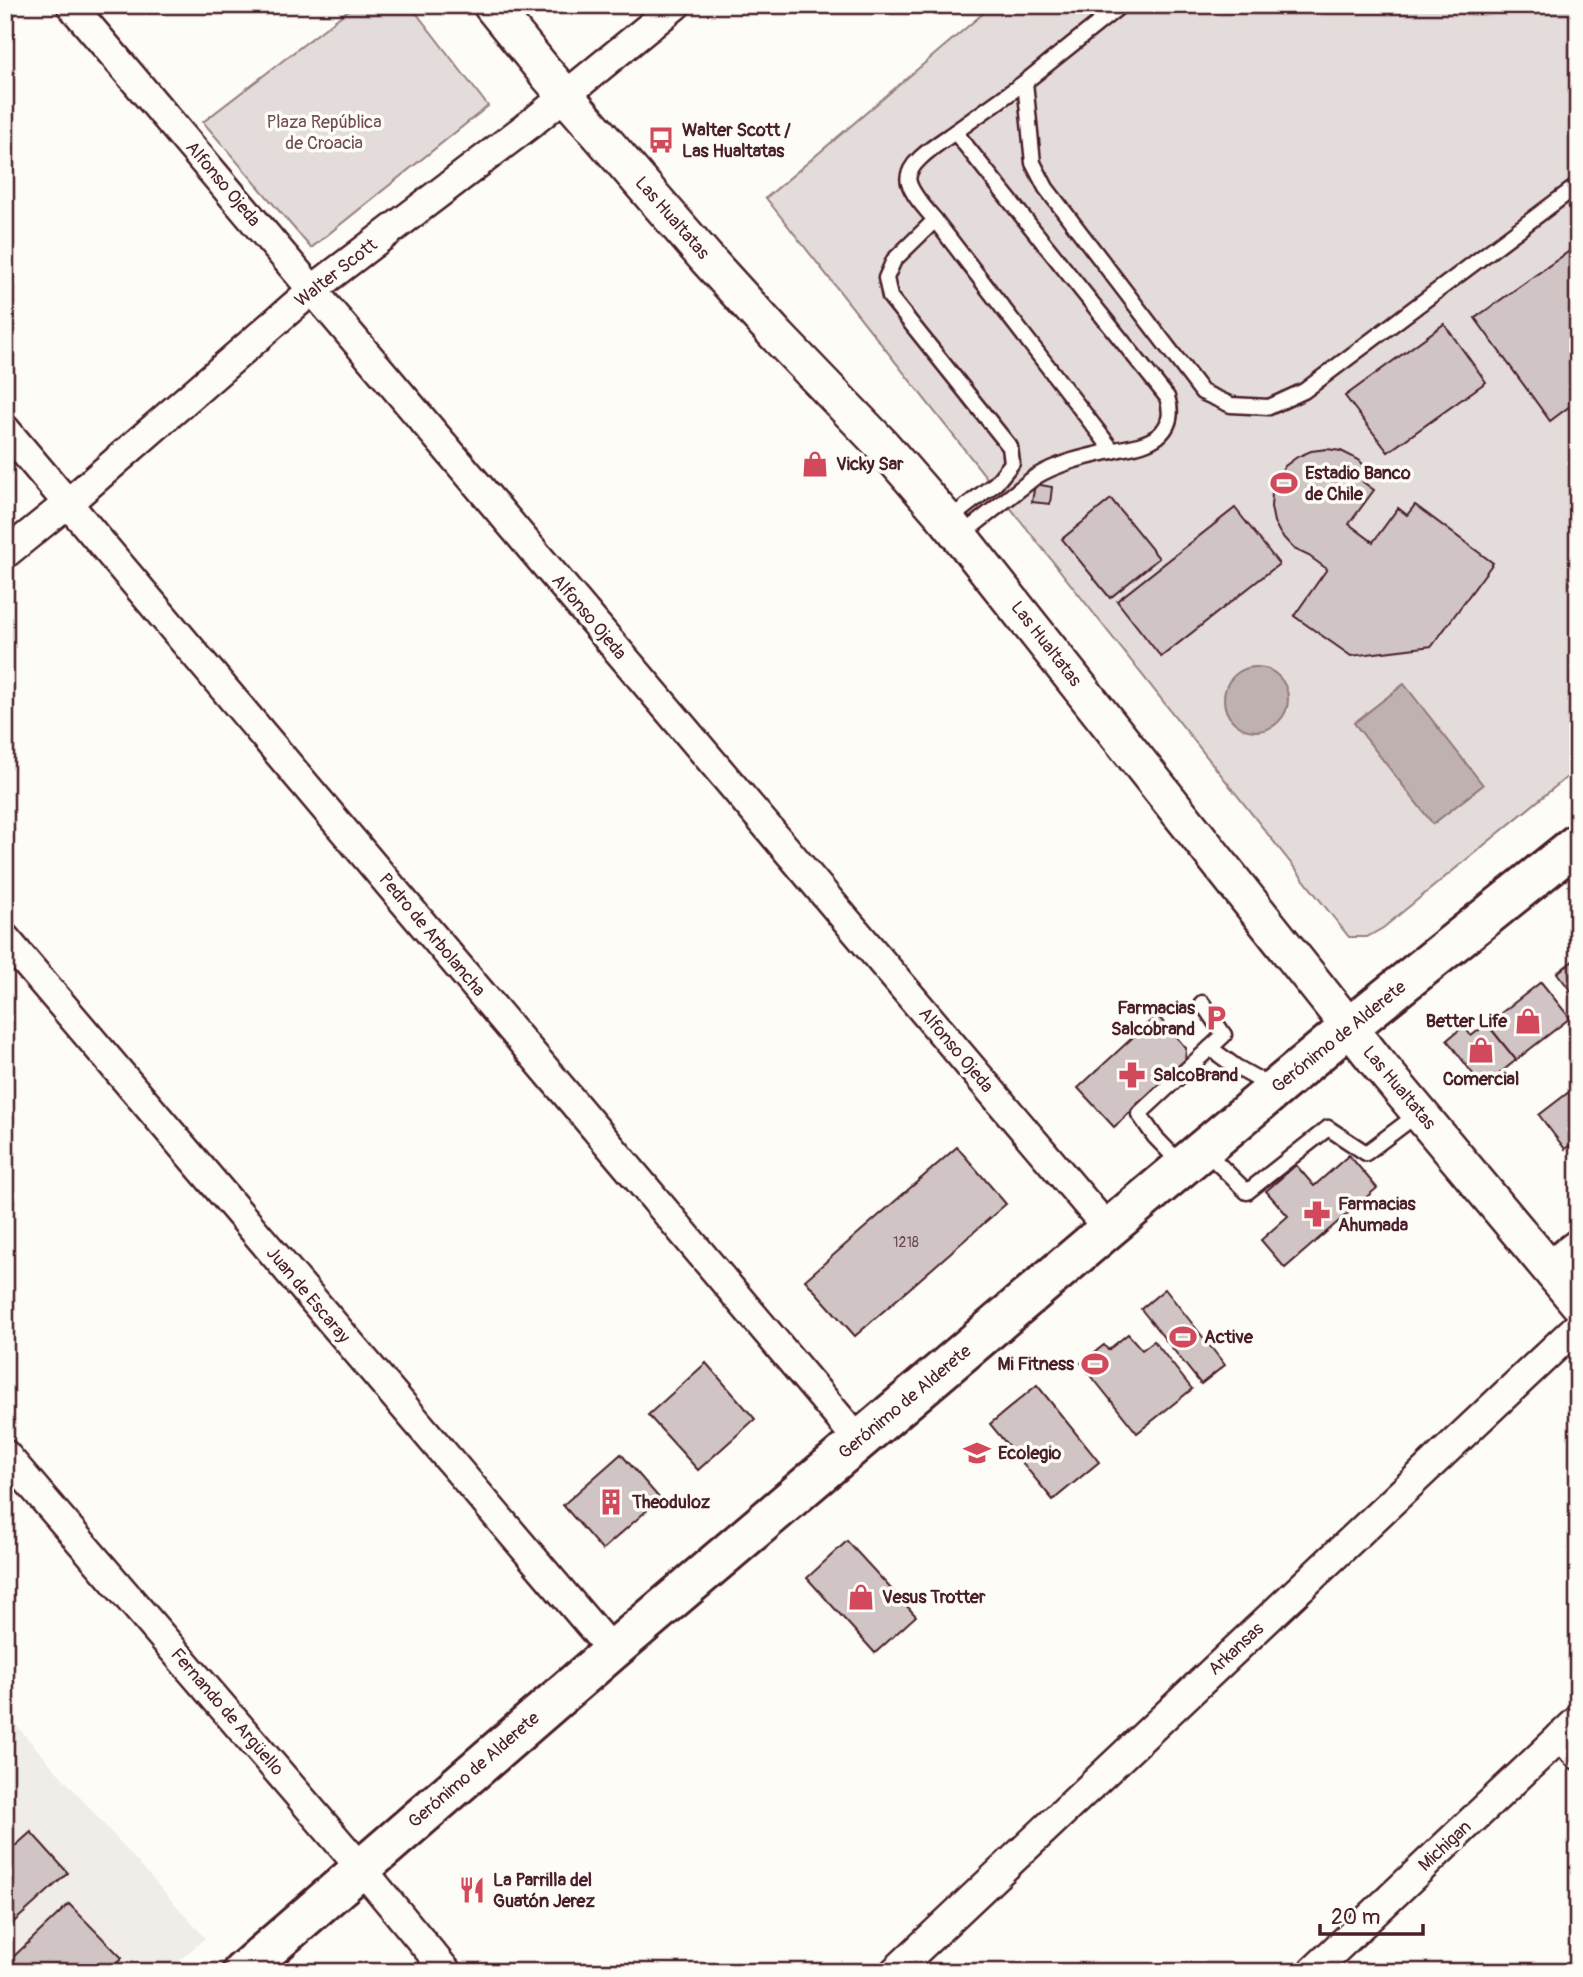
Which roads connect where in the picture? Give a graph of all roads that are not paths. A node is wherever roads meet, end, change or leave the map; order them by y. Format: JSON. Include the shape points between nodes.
{"nodes":[{"id":1,"x":72,"y":5,"type":"edge"},
{"id":2,"x":491,"y":5,"type":"edge"},
{"id":3,"x":676,"y":5,"type":"edge"},
{"id":4,"x":1121,"y":5,"type":"edge"},
{"id":5,"x":1025,"y":82,"type":"junction"},
{"id":6,"x":565,"y":95,"type":"junction"},
{"id":7,"x":955,"y":132,"type":"junction"},
{"id":8,"x":1578,"y":185,"type":"edge"},
{"id":9,"x":934,"y":220,"type":"junction"},
{"id":10,"x":312,"y":290,"type":"junction"},
{"id":11,"x":5,"y":429,"type":"edge"},
{"id":12,"x":1113,"y":451,"type":"junction"},
{"id":13,"x":68,"y":503,"type":"junction"},
{"id":14,"x":954,"y":528,"type":"junction"},
{"id":15,"x":5,"y":554,"type":"edge"},
{"id":16,"x":1578,"y":843,"type":"edge"},
{"id":17,"x":5,"y":938,"type":"edge"},
{"id":18,"x":1202,"y":1003,"type":"dead end"},
{"id":19,"x":1349,"y":1027,"type":"junction"},
{"id":20,"x":1210,"y":1048,"type":"junction"},
{"id":21,"x":1275,"y":1089,"type":"junction"},
{"id":22,"x":1419,"y":1113,"type":"junction"},
{"id":23,"x":1193,"y":1157,"type":"junction"},
{"id":24,"x":1108,"y":1229,"type":"junction"},
{"id":25,"x":1578,"y":1243,"type":"edge"},
{"id":26,"x":1547,"y":1267,"type":"junction"},
{"id":27,"x":1578,"y":1303,"type":"edge"},
{"id":28,"x":1578,"y":1326,"type":"edge"},
{"id":29,"x":859,"y":1441,"type":"junction"},
{"id":30,"x":5,"y":1454,"type":"edge"},
{"id":31,"x":612,"y":1651,"type":"junction"},
{"id":32,"x":1572,"y":1737,"type":"edge"},
{"id":33,"x":361,"y":1868,"type":"junction"},
{"id":34,"x":242,"y":1972,"type":"edge"},
{"id":35,"x":447,"y":1972,"type":"edge"},
{"id":36,"x":894,"y":1972,"type":"edge"},
{"id":37,"x":1312,"y":1972,"type":"edge"}],
"edges":[{"from":1,"to":10,"type":"street","name":"Alfonso Ojeda"},
{"from":2,"to":6,"type":"street","name":"Las Hualtatas"},
{"from":3,"to":6,"type":"street","name":"Walter Scott"},
{"from":4,"to":5,"type":"lane"},
{"from":5,"to":7,"type":"lane"},
{"from":5,"to":8,"type":"lane","via":[[1033,163],[1046,188],[1202,392],[1231,405],[1269,407],[1304,390]]},
{"from":6,"to":10,"type":"street","name":"Walter Scott"},
{"from":6,"to":14,"type":"street","name":"Las Hualtatas","via":[[706,258]]},
{"from":7,"to":9,"type":"lane","via":[[912,165],[908,179]]},
{"from":7,"to":12,"type":"lane","via":[[1167,397],[1169,422],[1158,436]]},
{"from":9,"to":12,"type":"lane"},
{"from":9,"to":14,"type":"lane","via":[[894,260],[886,278],[890,297],[1010,447],[1012,463]]},
{"from":10,"to":13,"type":"street","name":"Walter Scott"},
{"from":10,"to":24,"type":"street","name":"Alfonso Ojeda"},
{"from":11,"to":13,"type":"street","name":"Pedro de Arbolancha"},
{"from":12,"to":14,"type":"lane","via":[[1048,469]]},
{"from":13,"to":15,"type":"street","name":"Walter Scott"},
{"from":13,"to":29,"type":"street","name":"Pedro de Arbolancha"},
{"from":14,"to":19,"type":"street","name":"Las Hualtatas"},
{"from":16,"to":19,"type":"main road","name":"Gerónimo de Alderete"},
{"from":17,"to":31,"type":"street","name":"Juan de Escaray"},
{"from":18,"to":20,"type":"lane","via":[[1224,1035]]},
{"from":19,"to":21,"type":"main road","name":"Gerónimo de Alderete"},
{"from":19,"to":22,"type":"street","name":"Las Hualtatas"},
{"from":20,"to":21,"type":"lane"},
{"from":20,"to":23,"type":"lane","via":[[1139,1114],[1156,1137]]},
{"from":21,"to":23,"type":"main road","name":"Gerónimo de Alderete"},
{"from":22,"to":23,"type":"lane","via":[[1366,1153],[1328,1128],[1247,1192]]},
{"from":22,"to":26,"type":"street","name":"Las Hualtatas"},
{"from":23,"to":24,"type":"main road","name":"Gerónimo de Alderete"},
{"from":24,"to":29,"type":"main road","name":"Gerónimo de Alderete"},
{"from":25,"to":26,"type":"street"},
{"from":26,"to":27,"type":"street","name":"Las Hualtatas"},
{"from":28,"to":36,"type":"street","name":"Arkansas"},
{"from":29,"to":31,"type":"main road","name":"Gerónimo de Alderete"},
{"from":30,"to":33,"type":"street","name":"Fernando de Argüello"},
{"from":31,"to":33,"type":"main road","name":"Gerónimo de Alderete"},
{"from":32,"to":37,"type":"street","name":"Michigan"},
{"from":33,"to":34,"type":"main road","name":"Gerónimo de Alderete"},
{"from":33,"to":35,"type":"street","name":"Fernando de Argüello"}]}
